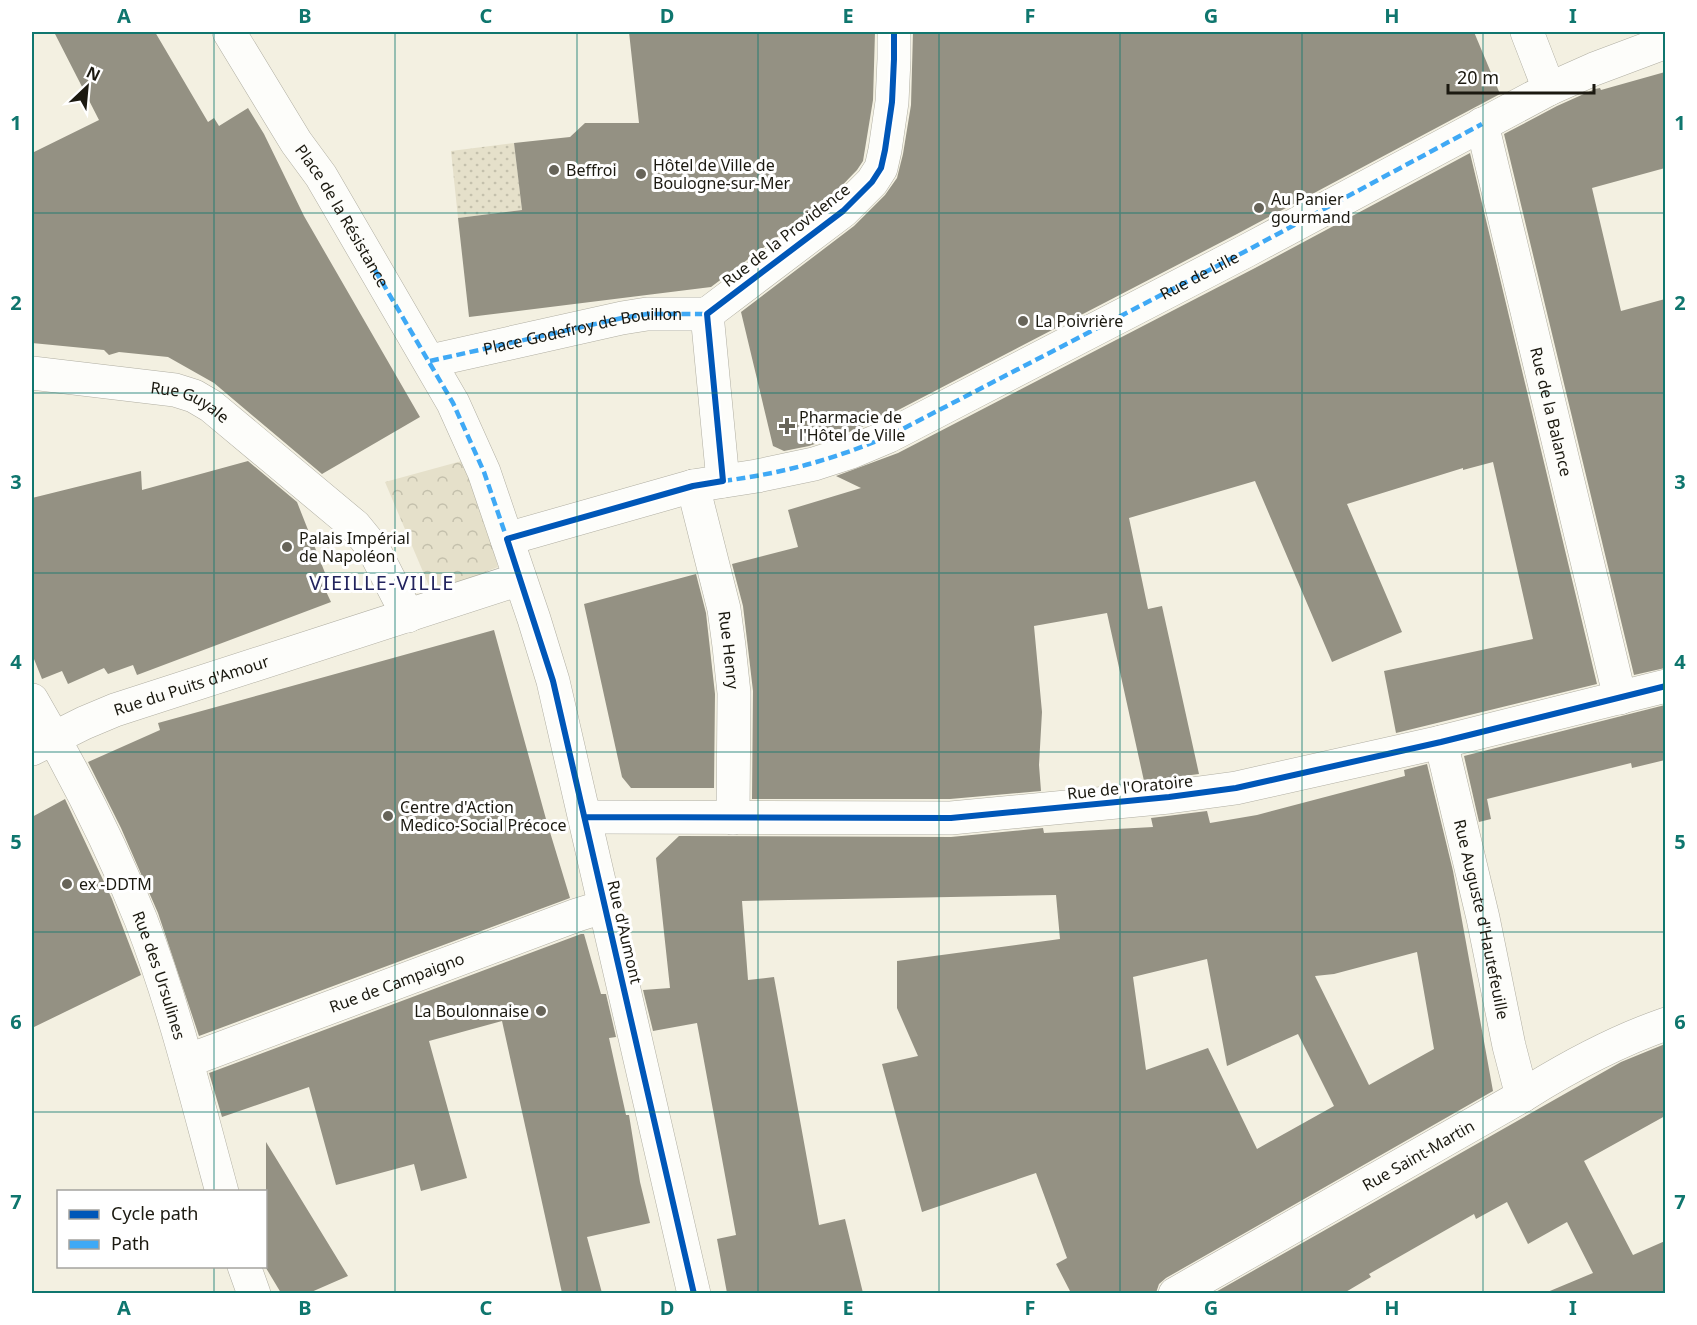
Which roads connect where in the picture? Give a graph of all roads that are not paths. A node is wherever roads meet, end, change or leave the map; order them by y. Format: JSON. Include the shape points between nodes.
{"nodes":[{"id":1,"x":229,"y":32,"type":"edge"},
{"id":2,"x":894,"y":32,"type":"edge"},
{"id":3,"x":1527,"y":32,"type":"edge"},
{"id":4,"x":1665,"y":42,"type":"edge"},
{"id":5,"x":1549,"y":89,"type":"junction"},
{"id":6,"x":1482,"y":124,"type":"junction"},
{"id":7,"x":707,"y":314,"type":"junction"},
{"id":8,"x":430,"y":361,"type":"junction"},
{"id":9,"x":32,"y":373,"type":"edge"},
{"id":10,"x":708,"y":483,"type":"junction"},
{"id":11,"x":507,"y":538,"type":"junction"},
{"id":12,"x":520,"y":579,"type":"junction"},
{"id":13,"x":408,"y":616,"type":"junction"},
{"id":14,"x":1665,"y":687,"type":"edge"},
{"id":15,"x":1620,"y":698,"type":"junction"},
{"id":16,"x":32,"y":700,"type":"edge"},
{"id":17,"x":1441,"y":742,"type":"junction"},
{"id":18,"x":42,"y":743,"type":"edge"},
{"id":19,"x":734,"y":810,"type":"junction"},
{"id":20,"x":586,"y":817,"type":"junction"},
{"id":21,"x":592,"y":911,"type":"junction"},
{"id":22,"x":1665,"y":1024,"type":"edge"},
{"id":23,"x":187,"y":1061,"type":"junction"},
{"id":24,"x":1522,"y":1096,"type":"junction"},
{"id":25,"x":222,"y":1190,"type":"edge"},
{"id":26,"x":245,"y":1268,"type":"edge"},
{"id":27,"x":254,"y":1293,"type":"edge"},
{"id":28,"x":694,"y":1293,"type":"edge"},
{"id":29,"x":1175,"y":1293,"type":"edge"}],
"edges":[{"from":1,"to":8,"type":"street","name":"Place de la Résistance","via":[[321,176]]},
{"from":2,"to":7,"type":"street","name":"Rue de la Providence","via":[[892,102],[885,150],[881,168],[872,182],[843,211]]},
{"from":3,"to":5,"type":"street"},
{"from":4,"to":5,"type":"street","name":"Rue de Lille"},
{"from":5,"to":6,"type":"street","name":"Rue de Lille"},
{"from":6,"to":10,"type":"street","name":"Rue de Lille","via":[[889,436],[814,465]]},
{"from":6,"to":15,"type":"street","name":"Rue de la Balance"},
{"from":7,"to":8,"type":"street","name":"Place Godefroy de Bouillon","via":[[622,318]]},
{"from":7,"to":10,"type":"street","name":"Place Godefroy de Bouillon"},
{"from":8,"to":11,"type":"street","name":"Place de la Résistance","via":[[484,472]]},
{"from":9,"to":13,"type":"street","name":"Rue Guyale","via":[[157,387],[194,396],[232,422],[344,515],[365,537]]},
{"from":10,"to":11,"type":"street"},
{"from":10,"to":19,"type":"street","name":"Rue Henry","via":[[734,693]]},
{"from":11,"to":12,"type":"street"},
{"from":12,"to":13,"type":"street"},
{"from":12,"to":20,"type":"street","name":"Rue d'Aumont","via":[[550,671]]},
{"from":13,"to":18,"type":"street","name":"Rue du Puits d'Amour","via":[[115,710]]},
{"from":14,"to":15,"type":"street","name":"Rue de l'Oratoire"},
{"from":15,"to":17,"type":"street","name":"Rue de l'Oratoire"},
{"from":16,"to":18,"type":"street"},
{"from":17,"to":19,"type":"street","name":"Rue de l'Oratoire","via":[[1236,788],[951,818]]},
{"from":17,"to":24,"type":"street","name":"Rue Auguste d'Hautefeuille"},
{"from":18,"to":23,"type":"street","name":"Rue des Ursulines","via":[[110,850],[142,922]]},
{"from":19,"to":20,"type":"street","name":"Rue de l'Oratoire"},
{"from":20,"to":21,"type":"street","name":"Rue d'Aumont"},
{"from":21,"to":23,"type":"street","name":"Rue de Campaigno"},
{"from":21,"to":28,"type":"street","name":"Rue d'Aumont"},
{"from":22,"to":24,"type":"street","name":"Rue Saint-Martin","via":[[1589,1056]]},
{"from":23,"to":25,"type":"street","name":"Rue des Ursulines"},
{"from":24,"to":29,"type":"street","name":"Rue Saint-Martin"},
{"from":26,"to":27,"type":"street"}]}
